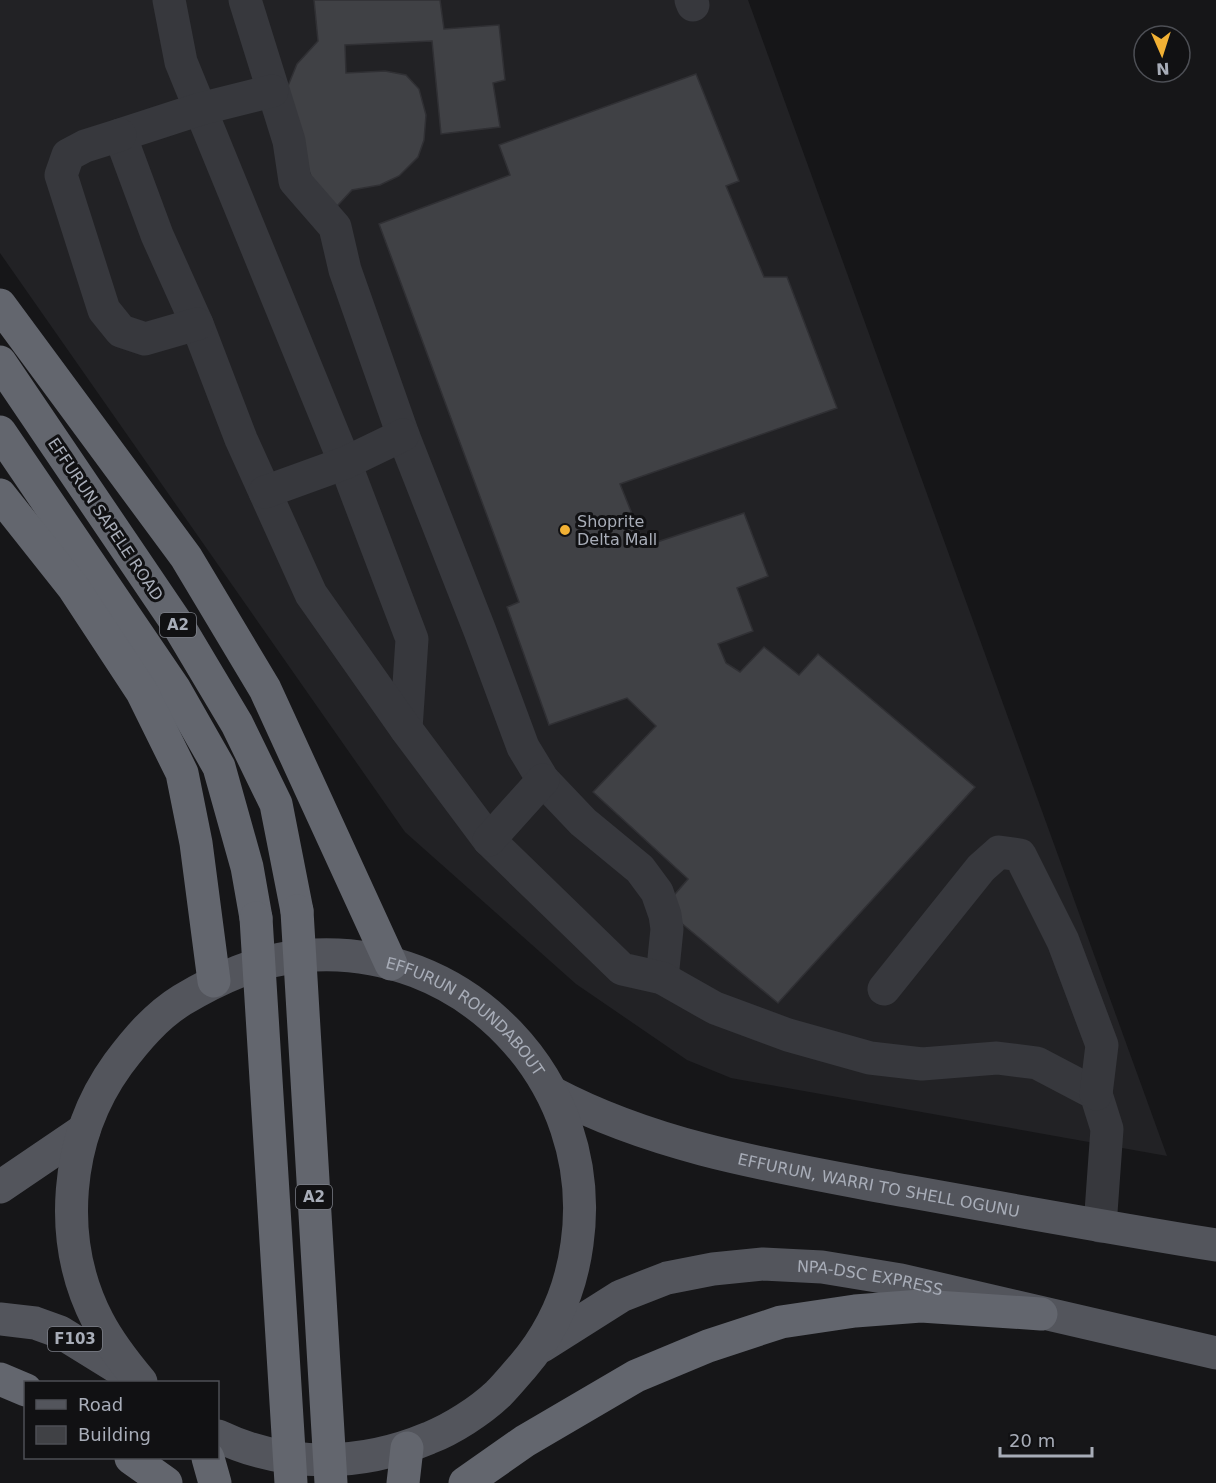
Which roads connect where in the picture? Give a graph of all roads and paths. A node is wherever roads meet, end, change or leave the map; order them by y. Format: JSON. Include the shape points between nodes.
{"nodes":[{"id":1,"x":170,"y":0,"type":"edge"},
{"id":2,"x":245,"y":0,"type":"edge"},
{"id":3,"x":272,"y":91,"type":"junction"},
{"id":4,"x":200,"y":110,"type":"junction"},
{"id":5,"x":120,"y":135,"type":"junction"},
{"id":6,"x":0,"y":305,"type":"edge"},
{"id":7,"x":198,"y":324,"type":"junction"},
{"id":8,"x":0,"y":362,"type":"edge"},
{"id":9,"x":0,"y":432,"type":"edge"},
{"id":10,"x":403,"y":435,"type":"junction"},
{"id":11,"x":345,"y":463,"type":"junction"},
{"id":12,"x":265,"y":492,"type":"junction"},
{"id":13,"x":0,"y":495,"type":"edge"},
{"id":14,"x":406,"y":729,"type":"junction"},
{"id":15,"x":543,"y":780,"type":"junction"},
{"id":16,"x":489,"y":840,"type":"junction"},
{"id":17,"x":392,"y":964,"type":"junction"},
{"id":18,"x":662,"y":978,"type":"junction"},
{"id":19,"x":214,"y":981,"type":"junction"},
{"id":20,"x":884,"y":989,"type":"dead end"},
{"id":21,"x":553,"y":1093,"type":"junction"},
{"id":22,"x":1096,"y":1094,"type":"junction"},
{"id":23,"x":84,"y":1130,"type":"junction"},
{"id":24,"x":0,"y":1187,"type":"edge"},
{"id":25,"x":1100,"y":1226,"type":"junction"},
{"id":26,"x":1216,"y":1245,"type":"edge"},
{"id":27,"x":1041,"y":1314,"type":"junction"},
{"id":28,"x":0,"y":1319,"type":"edge"},
{"id":29,"x":538,"y":1349,"type":"junction"},
{"id":30,"x":1216,"y":1353,"type":"edge"},
{"id":31,"x":0,"y":1379,"type":"edge"},
{"id":32,"x":140,"y":1381,"type":"edge"},
{"id":33,"x":140,"y":1381,"type":"edge"},
{"id":34,"x":24,"y":1389,"type":"edge"},
{"id":35,"x":219,"y":1436,"type":"edge"},
{"id":36,"x":407,"y":1448,"type":"junction"},
{"id":37,"x":132,"y":1459,"type":"edge"},
{"id":38,"x":208,"y":1459,"type":"edge"},
{"id":39,"x":166,"y":1483,"type":"edge"},
{"id":40,"x":215,"y":1483,"type":"edge"},
{"id":41,"x":291,"y":1483,"type":"edge"},
{"id":42,"x":331,"y":1483,"type":"edge"},
{"id":43,"x":403,"y":1483,"type":"edge"},
{"id":44,"x":465,"y":1483,"type":"edge"}],
"edges":[{"from":1,"to":4,"type":"lane","via":[[181,63]]},
{"from":2,"to":3,"type":"lane"},
{"from":3,"to":4,"type":"lane"},
{"from":3,"to":10,"type":"lane","via":[[289,141],[295,181],[335,227],[345,270]]},
{"from":4,"to":5,"type":"lane"},
{"from":4,"to":11,"type":"lane"},
{"from":5,"to":7,"type":"lane","via":[[157,235]]},
{"from":5,"to":7,"type":"lane","via":[[68,155],[61,175],[104,310],[121,331],[145,339]]},
{"from":6,"to":17,"type":"highway","via":[[186,557],[265,689]]},
{"from":7,"to":12,"type":"lane"},
{"from":8,"to":42,"type":"highway","name":"EFFURUN SAPELE ROAD","number":"A2","bridge":true,"via":[[178,625],[237,724],[276,804],[297,911]]},
{"from":9,"to":41,"type":"highway","number":"A2","bridge":true,"via":[[174,688],[219,767],[247,867],[256,918]]},
{"from":10,"to":11,"type":"lane"},
{"from":10,"to":15,"type":"lane","via":[[523,747]]},
{"from":11,"to":12,"type":"lane"},
{"from":11,"to":14,"type":"lane","via":[[412,639]]},
{"from":12,"to":14,"type":"lane","via":[[311,594]]},
{"from":13,"to":19,"type":"highway","via":[[73,587],[142,692],[182,773],[196,843]]},
{"from":14,"to":16,"type":"lane"},
{"from":15,"to":16,"type":"lane"},
{"from":15,"to":18,"type":"lane","via":[[583,822],[640,869],[657,892],[667,929]]},
{"from":16,"to":18,"type":"lane","via":[[622,969]]},
{"from":17,"to":19,"type":"main road","name":"EFFURUN ROUNDABOUT","via":[[346,956],[301,956],[256,964]]},
{"from":17,"to":21,"type":"main road","name":"EFFURUN ROUNDABOUT","via":[[448,986],[497,1021],[519,1042]]},
{"from":18,"to":22,"type":"lane","via":[[715,1008],[788,1035],[870,1058],[922,1064],[997,1058],[1037,1063]]},
{"from":19,"to":23,"type":"main road","name":"EFFURUN ROUNDABOUT","via":[[175,1005],[136,1040],[105,1082]]},
{"from":20,"to":22,"type":"lane","via":[[981,868],[999,852],[1020,855],[1063,940],[1102,1045]]},
{"from":21,"to":25,"type":"main road","name":"EFFURUN, WARRI TO SHELL OGUNU","via":[[618,1124],[729,1155]]},
{"from":21,"to":29,"type":"main road","name":"EFFURUN ROUNDABOUT","via":[[570,1134],[577,1167],[580,1222],[574,1267],[560,1310]]},
{"from":22,"to":25,"type":"lane","via":[[1107,1129]]},
{"from":23,"to":24,"type":"main road"},
{"from":23,"to":32,"type":"main road","name":"EFFURUN ROUNDABOUT","via":[[71,1206],[74,1245],[97,1318],[116,1352]]},
{"from":25,"to":26,"type":"main road","name":"EFFURUN, WARRI TO SHELL OGUNU"},
{"from":27,"to":29,"type":"main road","name":"NPA-DSC EXPRESS","via":[[901,1280],[763,1264],[713,1269],[648,1285],[621,1296]]},
{"from":27,"to":30,"type":"main road","name":"NPA-DSC EXPRESS"},
{"from":27,"to":44,"type":"highway","via":[[921,1306],[781,1322],[636,1376],[525,1441]]},
{"from":28,"to":33,"type":"main road","number":"F103","via":[[35,1323],[60,1332]]},
{"from":29,"to":36,"type":"main road","name":"EFFURUN ROUNDABOUT","via":[[497,1396],[446,1431]]},
{"from":31,"to":34,"type":"highway"},
{"from":35,"to":36,"type":"main road","name":"EFFURUN ROUNDABOUT","via":[[280,1457],[322,1461],[365,1458]]},
{"from":36,"to":43,"type":"highway"},
{"from":37,"to":39,"type":"highway"},
{"from":38,"to":40,"type":"highway"}]}
